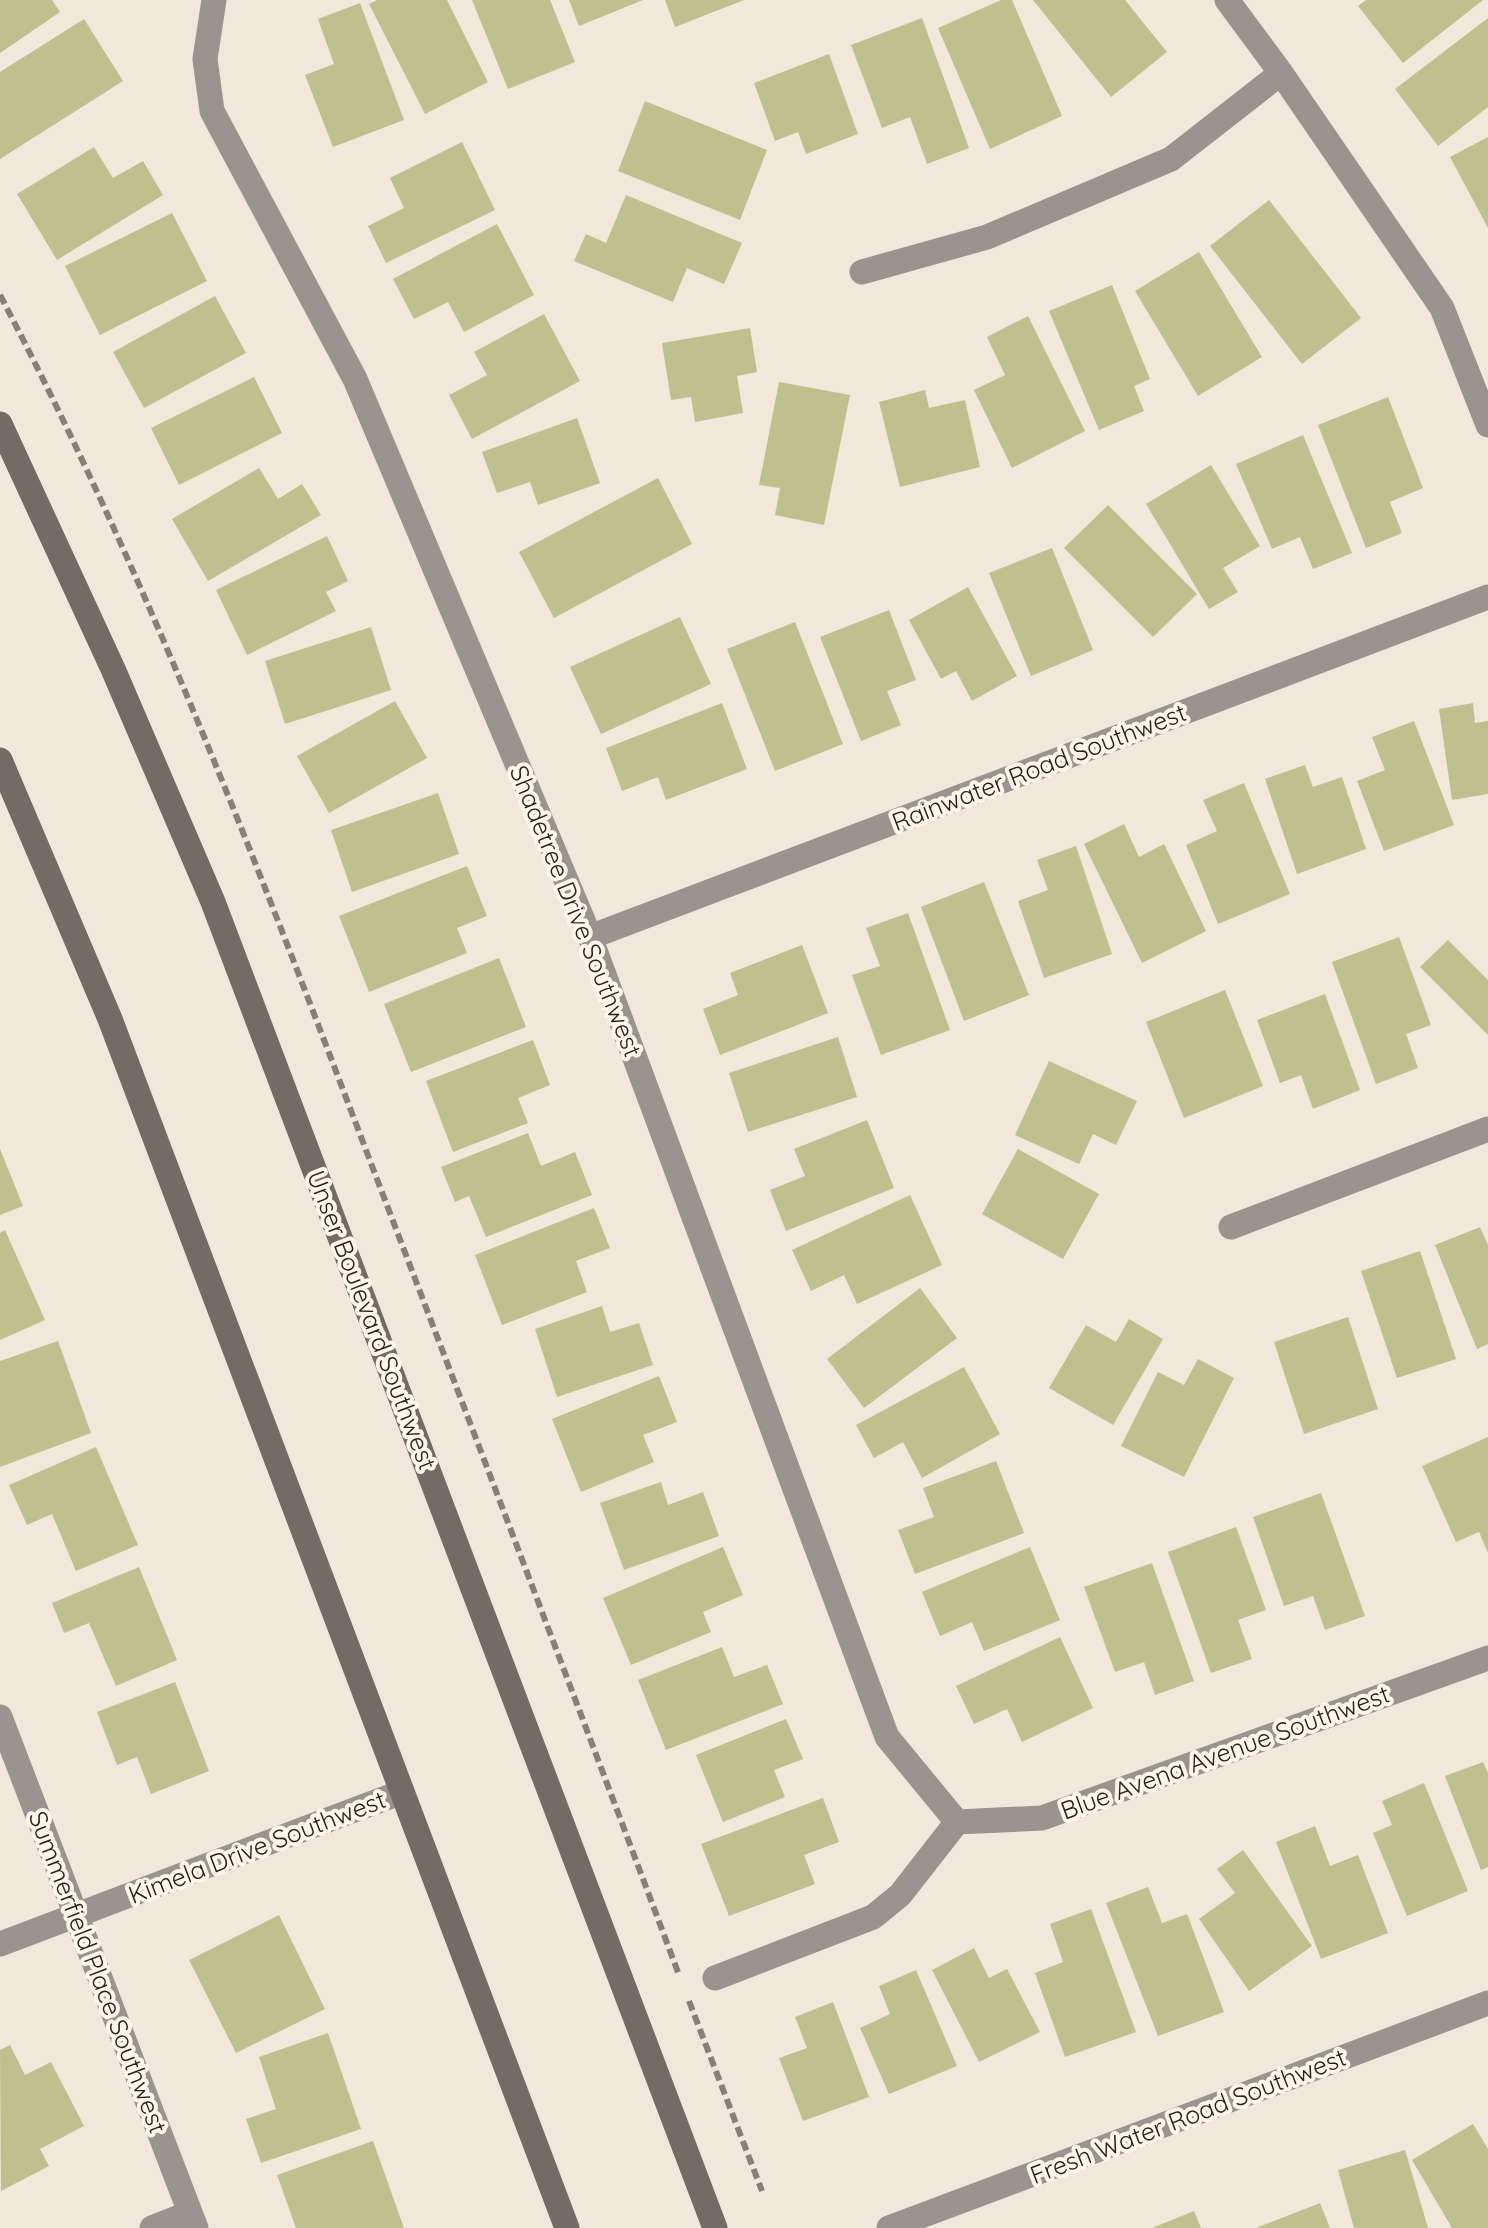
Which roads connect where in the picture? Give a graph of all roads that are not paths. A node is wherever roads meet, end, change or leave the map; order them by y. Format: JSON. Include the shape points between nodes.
{"nodes":[{"id":1,"x":216,"y":0,"type":"edge"},
{"id":2,"x":1227,"y":0,"type":"edge"},
{"id":3,"x":1282,"y":74,"type":"junction"},
{"id":4,"x":862,"y":272,"type":"dead end"},
{"id":5,"x":0,"y":424,"type":"edge"},
{"id":6,"x":1488,"y":425,"type":"edge"},
{"id":7,"x":1488,"y":597,"type":"edge"},
{"id":8,"x":0,"y":760,"type":"edge"},
{"id":9,"x":590,"y":937,"type":"junction"},
{"id":10,"x":1488,"y":1129,"type":"edge"},
{"id":11,"x":1230,"y":1227,"type":"dead end"},
{"id":12,"x":1488,"y":1658,"type":"edge"},
{"id":13,"x":0,"y":1717,"type":"edge"},
{"id":14,"x":402,"y":1792,"type":"junction"},
{"id":15,"x":957,"y":1822,"type":"junction"},
{"id":16,"x":77,"y":1915,"type":"junction"},
{"id":17,"x":0,"y":1944,"type":"edge"},
{"id":18,"x":714,"y":1978,"type":"dead end"},
{"id":19,"x":1488,"y":2003,"type":"edge"},
{"id":20,"x":193,"y":2221,"type":"edge"},
{"id":21,"x":152,"y":2228,"type":"edge"},
{"id":22,"x":567,"y":2228,"type":"edge"},
{"id":23,"x":715,"y":2228,"type":"edge"},
{"id":24,"x":888,"y":2228,"type":"edge"}],
"edges":[{"from":1,"to":9,"type":"street","name":"Shadetree Drive Southwest","via":[[205,58],[212,110],[355,379]]},
{"from":2,"to":3,"type":"street"},
{"from":3,"to":4,"type":"street","via":[[1171,159],[987,236]]},
{"from":3,"to":6,"type":"street","via":[[1442,308]]},
{"from":5,"to":23,"type":"main road","name":"Unser Boulevard Southwest","via":[[213,902]]},
{"from":7,"to":9,"type":"street","name":"Rainwater Road Southwest"},
{"from":8,"to":14,"type":"main road","via":[[110,1019]]},
{"from":9,"to":15,"type":"street","name":"Shadetree Drive Southwest","via":[[887,1738]]},
{"from":10,"to":11,"type":"street"},
{"from":12,"to":15,"type":"street","name":"Blue Avena Avenue Southwest","via":[[1042,1818]]},
{"from":13,"to":16,"type":"street","name":"Summerfield Place Southwest"},
{"from":14,"to":16,"type":"street","name":"Kimela Drive Southwest"},
{"from":14,"to":22,"type":"main road"},
{"from":15,"to":18,"type":"street","via":[[900,1895],[873,1917]]},
{"from":16,"to":17,"type":"street","name":"Kimela Drive Southwest"},
{"from":16,"to":20,"type":"street","name":"Summerfield Place Southwest"},
{"from":19,"to":24,"type":"street","name":"Fresh Water Road Southwest"},
{"from":20,"to":21,"type":"street"}]}
